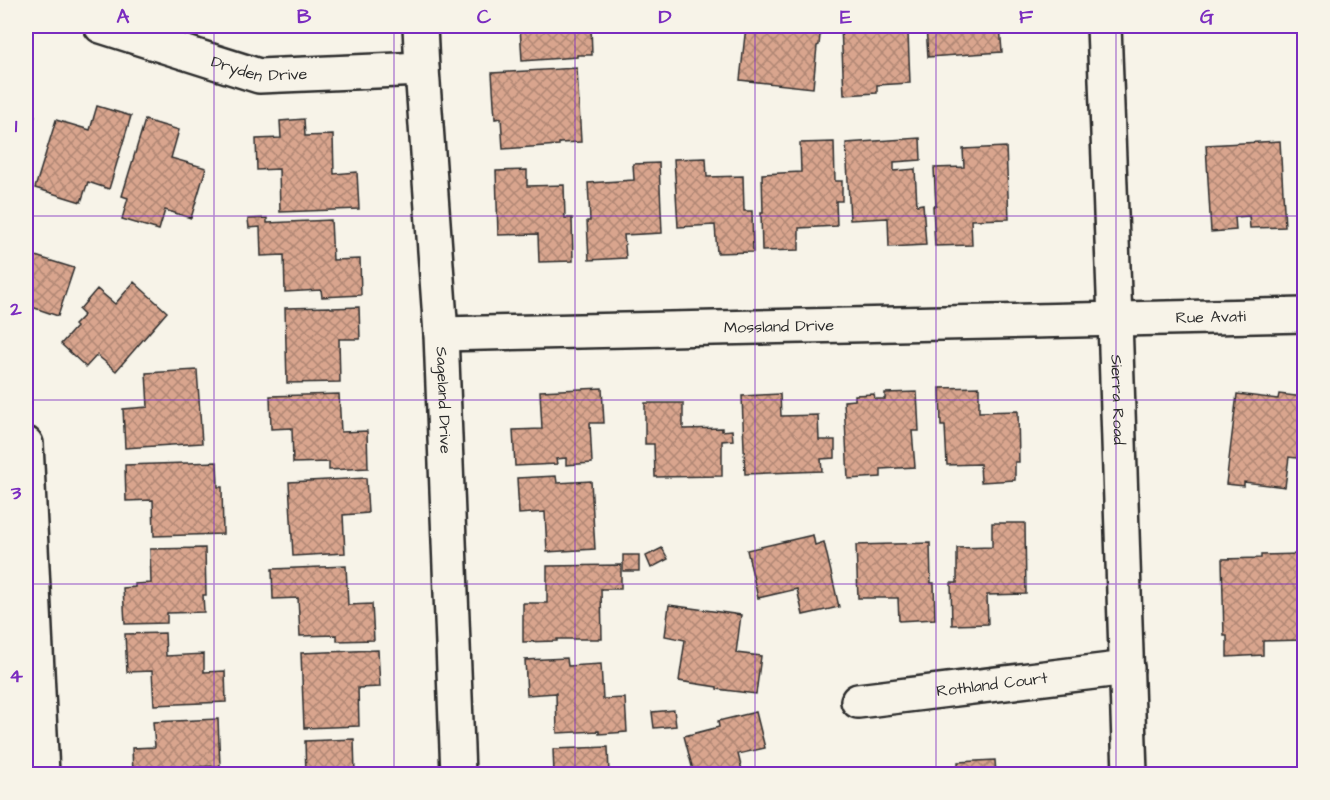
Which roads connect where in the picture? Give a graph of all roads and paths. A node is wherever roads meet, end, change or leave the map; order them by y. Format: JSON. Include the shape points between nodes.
{"nodes":[{"id":1,"x":101,"y":26,"type":"edge"},
{"id":2,"x":420,"y":26,"type":"edge"},
{"id":3,"x":1104,"y":26,"type":"edge"},
{"id":4,"x":422,"y":69,"type":"junction"},
{"id":5,"x":1305,"y":315,"type":"edge"},
{"id":6,"x":1115,"y":320,"type":"junction"},
{"id":7,"x":441,"y":334,"type":"junction"},
{"id":8,"x":26,"y":444,"type":"edge"},
{"id":9,"x":1127,"y":668,"type":"junction"},
{"id":10,"x":858,"y":701,"type":"dead end"},
{"id":11,"x":42,"y":774,"type":"edge"},
{"id":12,"x":458,"y":774,"type":"edge"},
{"id":13,"x":1130,"y":774,"type":"edge"}],
"edges":[{"from":1,"to":4,"type":"street","name":"Dryden Drive","via":[[259,76]]},
{"from":2,"to":4,"type":"street","name":"Sageland Drive"},
{"from":3,"to":6,"type":"street","name":"Sierra Road"},
{"from":4,"to":7,"type":"street","name":"Sageland Drive"},
{"from":5,"to":6,"type":"street","name":"Rue Avati"},
{"from":6,"to":7,"type":"street","name":"Mossland Drive"},
{"from":6,"to":9,"type":"street","name":"Sierra Road"},
{"from":7,"to":12,"type":"street","name":"Sageland Drive"},
{"from":8,"to":11,"type":"street"},
{"from":9,"to":10,"type":"street","name":"Rothland Court"},
{"from":9,"to":13,"type":"street","name":"Sierra Road"}]}
